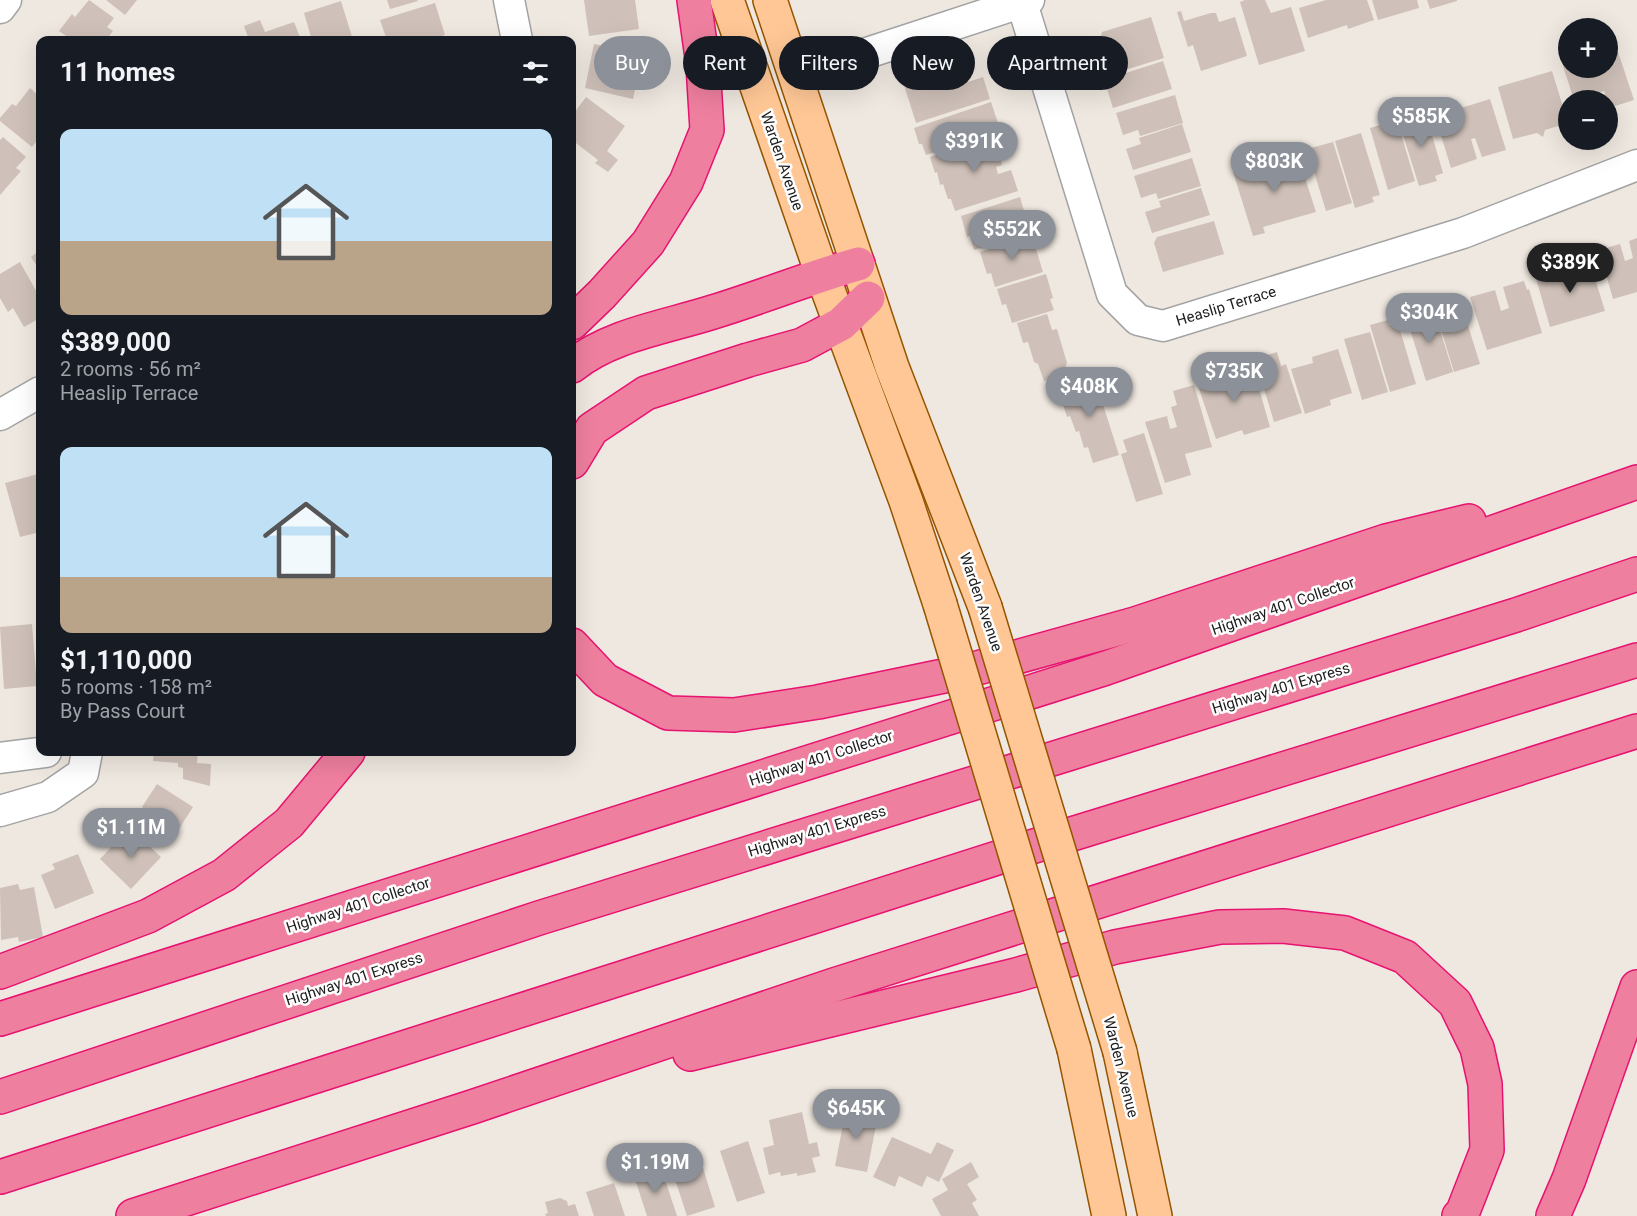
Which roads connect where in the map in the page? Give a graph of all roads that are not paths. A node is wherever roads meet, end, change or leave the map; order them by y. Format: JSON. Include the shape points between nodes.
{"nodes":[{"id":1,"x":6,"y":0,"type":"edge"},
{"id":2,"x":509,"y":0,"type":"edge"},
{"id":3,"x":694,"y":0,"type":"edge"},
{"id":4,"x":727,"y":0,"type":"edge"},
{"id":5,"x":770,"y":0,"type":"edge"},
{"id":6,"x":1024,"y":1,"type":"edge"},
{"id":7,"x":0,"y":8,"type":"edge"},
{"id":8,"x":516,"y":36,"type":"edge"},
{"id":9,"x":879,"y":49,"type":"edge"},
{"id":10,"x":1637,"y":165,"type":"edge"},
{"id":11,"x":858,"y":264,"type":"junction"},
{"id":12,"x":822,"y":274,"type":"junction"},
{"id":13,"x":868,"y":298,"type":"junction"},
{"id":14,"x":576,"y":319,"type":"edge"},
{"id":15,"x":841,"y":324,"type":"junction"},
{"id":16,"x":576,"y":363,"type":"edge"},
{"id":17,"x":36,"y":394,"type":"edge"},
{"id":18,"x":0,"y":414,"type":"edge"},
{"id":19,"x":576,"y":455,"type":"edge"},
{"id":20,"x":1637,"y":481,"type":"edge"},
{"id":21,"x":1637,"y":574,"type":"edge"},
{"id":22,"x":576,"y":649,"type":"edge"},
{"id":23,"x":1630,"y":663,"type":"edge"},
{"id":24,"x":1637,"y":731,"type":"edge"},
{"id":25,"x":36,"y":753,"type":"edge"},
{"id":26,"x":86,"y":756,"type":"edge"},
{"id":27,"x":345,"y":756,"type":"edge"},
{"id":28,"x":0,"y":758,"type":"edge"},
{"id":29,"x":0,"y":811,"type":"edge"},
{"id":30,"x":0,"y":972,"type":"edge"},
{"id":31,"x":1637,"y":987,"type":"edge"},
{"id":32,"x":0,"y":1019,"type":"edge"},
{"id":33,"x":0,"y":1097,"type":"edge"},
{"id":34,"x":472,"y":1107,"type":"junction"},
{"id":35,"x":0,"y":1177,"type":"edge"},
{"id":36,"x":1569,"y":1179,"type":"junction"},
{"id":37,"x":134,"y":1216,"type":"edge"},
{"id":38,"x":1110,"y":1216,"type":"edge"},
{"id":39,"x":1155,"y":1216,"type":"edge"},
{"id":40,"x":1459,"y":1216,"type":"edge"},
{"id":41,"x":1541,"y":1216,"type":"edge"},
{"id":42,"x":1552,"y":1216,"type":"edge"}],
"edges":[{"from":1,"to":7,"type":"street"},
{"from":2,"to":8,"type":"street"},
{"from":3,"to":14,"type":"highway","via":[[704,65],[707,130],[686,182],[648,243]]},
{"from":4,"to":12,"type":"main road","name":"Warden Avenue"},
{"from":5,"to":11,"type":"main road","name":"Warden Avenue"},
{"from":6,"to":9,"type":"street"},
{"from":6,"to":10,"type":"street","name":"Heaslip Terrace","via":[[1112,294],[1138,320],[1163,326],[1463,233]]},
{"from":11,"to":12,"type":"highway"},
{"from":11,"to":13,"type":"main road","name":"Warden Avenue"},
{"from":12,"to":15,"type":"main road","name":"Warden Avenue"},
{"from":12,"to":16,"type":"highway","via":[[622,340]]},
{"from":13,"to":15,"type":"highway"},
{"from":13,"to":39,"type":"main road","name":"Warden Avenue","bridge":true,"via":[[985,607],[1120,1052]]},
{"from":15,"to":19,"type":"highway","via":[[802,345],[646,393],[592,429]]},
{"from":15,"to":38,"type":"main road","name":"Warden Avenue","bridge":true,"via":[[940,604],[1074,1049]]},
{"from":17,"to":18,"type":"street"},
{"from":20,"to":22,"type":"highway","via":[[1386,541],[1135,624],[963,672],[818,702],[735,715],[668,713],[605,680]]},
{"from":20,"to":32,"type":"highway","name":"Highway 401 Collector","via":[[1106,668]]},
{"from":21,"to":33,"type":"highway","name":"Highway 401 Express","via":[[1504,619],[539,918]]},
{"from":23,"to":35,"type":"highway","via":[[992,859]]},
{"from":24,"to":34,"type":"highway","via":[[834,985]]},
{"from":25,"to":28,"type":"street"},
{"from":26,"to":29,"type":"street","via":[[83,773],[48,797]]},
{"from":27,"to":30,"type":"highway","via":[[289,823],[224,875],[148,915]]},
{"from":31,"to":36,"type":"highway"},
{"from":34,"to":37,"type":"highway"},
{"from":34,"to":40,"type":"highway","via":[[1016,975],[1115,947],[1220,927],[1283,926],[1345,933],[1405,957],[1455,1003],[1477,1048],[1485,1084],[1487,1150]]},
{"from":36,"to":41,"type":"highway"},
{"from":36,"to":42,"type":"highway"}]}
